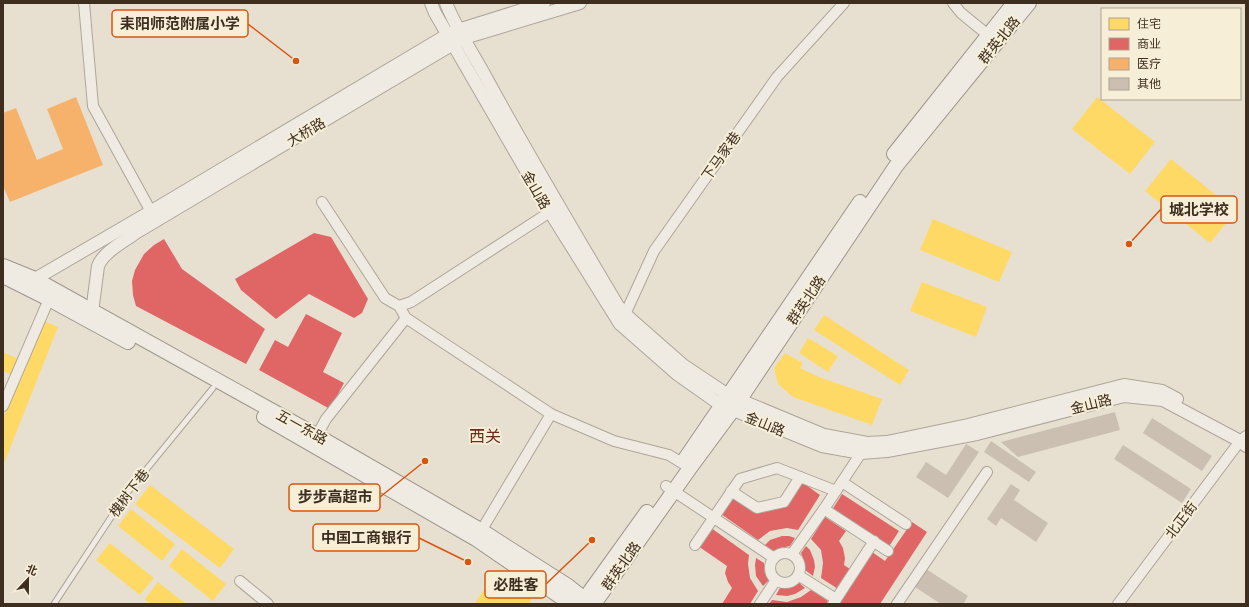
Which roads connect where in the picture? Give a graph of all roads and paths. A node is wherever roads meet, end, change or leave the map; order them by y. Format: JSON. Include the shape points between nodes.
{"nodes":[{"id":1,"x":84,"y":3,"type":"edge"},
{"id":2,"x":431,"y":3,"type":"edge"},
{"id":3,"x":446,"y":3,"type":"edge"},
{"id":4,"x":544,"y":3,"type":"edge"},
{"id":5,"x":580,"y":3,"type":"edge"},
{"id":6,"x":844,"y":3,"type":"edge"},
{"id":7,"x":953,"y":3,"type":"edge"},
{"id":8,"x":1014,"y":3,"type":"edge"},
{"id":9,"x":1029,"y":3,"type":"edge"},
{"id":10,"x":988,"y":35,"type":"junction"},
{"id":11,"x":456,"y":37,"type":"junction"},
{"id":12,"x":322,"y":202,"type":"dead end"},
{"id":13,"x":550,"y":212,"type":"junction"},
{"id":14,"x":153,"y":217,"type":"junction"},
{"id":15,"x":3,"y":266,"type":"edge"},
{"id":16,"x":3,"y":276,"type":"edge"},
{"id":17,"x":30,"y":283,"type":"junction"},
{"id":18,"x":49,"y":299,"type":"junction"},
{"id":19,"x":399,"y":306,"type":"junction"},
{"id":20,"x":89,"y":316,"type":"junction"},
{"id":21,"x":406,"y":318,"type":"junction"},
{"id":22,"x":623,"y":319,"type":"junction"},
{"id":23,"x":212,"y":388,"type":"junction"},
{"id":24,"x":730,"y":403,"type":"junction"},
{"id":25,"x":3,"y":406,"type":"edge"},
{"id":26,"x":551,"y":414,"type":"junction"},
{"id":27,"x":321,"y":428,"type":"dead end"},
{"id":28,"x":1245,"y":439,"type":"edge"},
{"id":29,"x":867,"y":443,"type":"junction"},
{"id":30,"x":861,"y":453,"type":"junction"},
{"id":31,"x":686,"y":465,"type":"junction"},
{"id":32,"x":987,"y":472,"type":"dead end"},
{"id":33,"x":800,"y":477,"type":"junction"},
{"id":34,"x":842,"y":482,"type":"junction"},
{"id":35,"x":670,"y":488,"type":"junction"},
{"id":36,"x":731,"y":491,"type":"junction"},
{"id":37,"x":836,"y":491,"type":"junction"},
{"id":38,"x":824,"y":509,"type":"junction"},
{"id":39,"x":713,"y":517,"type":"junction"},
{"id":40,"x":906,"y":524,"type":"dead end"},
{"id":41,"x":479,"y":535,"type":"junction"},
{"id":42,"x":874,"y":541,"type":"junction"},
{"id":43,"x":695,"y":544,"type":"dead end"},
{"id":44,"x":888,"y":551,"type":"dead end"},
{"id":45,"x":792,"y":554,"type":"junction"},
{"id":46,"x":774,"y":558,"type":"junction"},
{"id":47,"x":798,"y":575,"type":"junction"},
{"id":48,"x":776,"y":580,"type":"junction"},
{"id":49,"x":240,"y":581,"type":"dead end"},
{"id":50,"x":834,"y":601,"type":"edge"},
{"id":51,"x":585,"y":603,"type":"edge"},
{"id":52,"x":54,"y":604,"type":"edge"},
{"id":53,"x":268,"y":604,"type":"edge"},
{"id":54,"x":760,"y":604,"type":"edge"},
{"id":55,"x":898,"y":604,"type":"edge"},
{"id":56,"x":1118,"y":604,"type":"edge"}],
"edges":[{"from":1,"to":14,"type":"street","via":[[93,106]]},
{"from":2,"to":11,"type":"street","via":[[435,13]]},
{"from":3,"to":11,"type":"street"},
{"from":4,"to":11,"type":"street","name":"大桥路"},
{"from":5,"to":11,"type":"street","name":"大桥路"},
{"from":6,"to":22,"type":"street","name":"下马家巷","via":[[777,77],[654,251]]},
{"from":7,"to":10,"type":"street"},
{"from":8,"to":10,"type":"main road","name":"群英北路"},
{"from":9,"to":24,"type":"main road","name":"群英北路","via":[[896,166]]},
{"from":10,"to":24,"type":"main road","name":"群英北路","via":[[890,158]]},
{"from":11,"to":13,"type":"street","name":"金山路"},
{"from":11,"to":14,"type":"street","name":"大桥路"},
{"from":11,"to":22,"type":"street","name":"金山路","via":[[527,151],[618,306]]},
{"from":12,"to":19,"type":"street","via":[[384,298]]},
{"from":13,"to":19,"type":"street","via":[[411,302]]},
{"from":13,"to":22,"type":"street","name":"金山路"},
{"from":14,"to":17,"type":"street","name":"大桥路"},
{"from":14,"to":20,"type":"street","name":"大桥路","via":[[100,261]]},
{"from":15,"to":17,"type":"main road","name":"五一东路"},
{"from":16,"to":17,"type":"main road","name":"五一东路"},
{"from":17,"to":18,"type":"main road","name":"五一东路"},
{"from":17,"to":20,"type":"main road","name":"五一东路"},
{"from":18,"to":20,"type":"main road","name":"五一东路"},
{"from":18,"to":25,"type":"street"},
{"from":19,"to":21,"type":"street"},
{"from":20,"to":23,"type":"main road","name":"五一东路"},
{"from":20,"to":41,"type":"main road","name":"五一东路","via":[[314,434]]},
{"from":21,"to":26,"type":"street"},
{"from":21,"to":27,"type":"street"},
{"from":22,"to":24,"type":"street","name":"金山路"},
{"from":23,"to":41,"type":"main road","name":"五一东路"},
{"from":23,"to":52,"type":"lane","name":"槐树下巷","via":[[127,493]]},
{"from":24,"to":29,"type":"street","name":"金山路","via":[[824,435]]},
{"from":24,"to":30,"type":"street","name":"金山路","via":[[822,446]]},
{"from":24,"to":31,"type":"main road","name":"群英北路"},
{"from":26,"to":31,"type":"street","via":[[614,441],[669,455]]},
{"from":26,"to":41,"type":"street"},
{"from":28,"to":29,"type":"street","name":"金山路","via":[[1162,391],[1124,385],[968,425],[887,442]]},
{"from":28,"to":30,"type":"street","name":"金山路","via":[[1163,400],[1124,396],[977,434],[887,451]]},
{"from":28,"to":56,"type":"street","name":"北正街"},
{"from":29,"to":30,"type":"street"},
{"from":30,"to":34,"type":"street"},
{"from":31,"to":35,"type":"main road","name":"群英北路"},
{"from":32,"to":55,"type":"street"},
{"from":33,"to":36,"type":"street","via":[[777,468],[740,479]]},
{"from":33,"to":36,"type":"street","via":[[784,502],[758,508]]},
{"from":33,"to":37,"type":"street"},
{"from":34,"to":37,"type":"street"},
{"from":34,"to":40,"type":"street"},
{"from":35,"to":39,"type":"street"},
{"from":35,"to":51,"type":"main road","name":"群英北路"},
{"from":36,"to":39,"type":"street"},
{"from":37,"to":38,"type":"street"},
{"from":38,"to":42,"type":"street"},
{"from":38,"to":45,"type":"street"},
{"from":39,"to":43,"type":"street"},
{"from":39,"to":46,"type":"street"},
{"from":41,"to":51,"type":"main road","name":"五一东路","via":[[568,586]]},
{"from":42,"to":44,"type":"street"},
{"from":42,"to":50,"type":"street"},
{"from":45,"to":46,"type":"street","via":[[781,553]]},
{"from":45,"to":47,"type":"street","via":[[800,564]]},
{"from":46,"to":48,"type":"street","via":[[770,568]]},
{"from":47,"to":48,"type":"street","via":[[788,582]]},
{"from":47,"to":50,"type":"street"},
{"from":48,"to":54,"type":"street"},
{"from":49,"to":53,"type":"street"}]}
